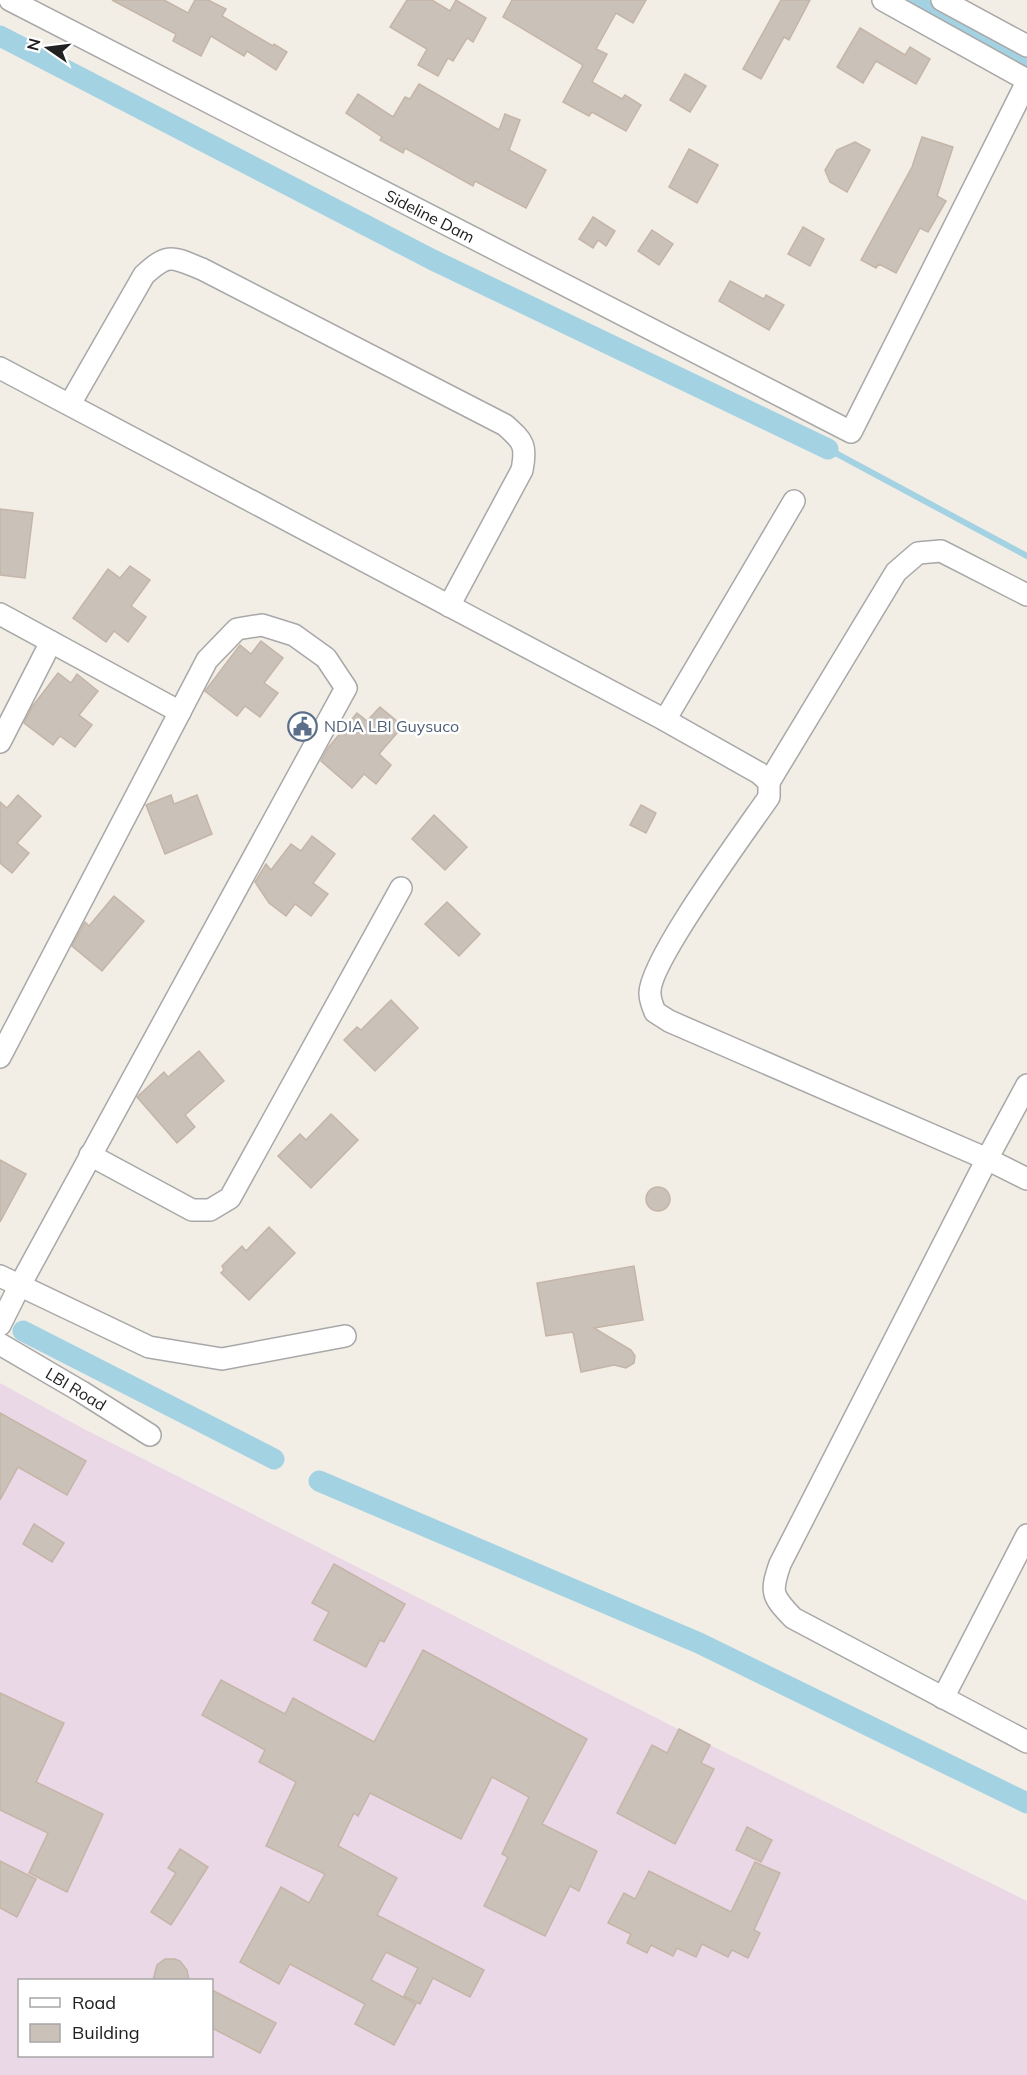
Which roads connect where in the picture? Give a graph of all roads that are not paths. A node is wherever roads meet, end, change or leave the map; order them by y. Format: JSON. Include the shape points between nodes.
{"nodes":[{"id":1,"x":883,"y":0,"type":"edge"},
{"id":2,"x":942,"y":0,"type":"edge"},
{"id":3,"x":13,"y":1,"type":"edge"},
{"id":4,"x":1027,"y":46,"type":"edge"},
{"id":5,"x":1027,"y":81,"type":"edge"},
{"id":6,"x":0,"y":368,"type":"edge"},
{"id":7,"x":70,"y":404,"type":"junction"},
{"id":8,"x":794,"y":501,"type":"dead end"},
{"id":9,"x":1027,"y":595,"type":"edge"},
{"id":10,"x":449,"y":606,"type":"junction"},
{"id":11,"x":0,"y":614,"type":"edge"},
{"id":12,"x":51,"y":642,"type":"junction"},
{"id":13,"x":180,"y":712,"type":"junction"},
{"id":14,"x":665,"y":720,"type":"junction"},
{"id":15,"x":0,"y":742,"type":"edge"},
{"id":16,"x":769,"y":782,"type":"junction"},
{"id":17,"x":401,"y":888,"type":"dead end"},
{"id":18,"x":0,"y":1057,"type":"edge"},
{"id":19,"x":1027,"y":1085,"type":"edge"},
{"id":20,"x":90,"y":1155,"type":"junction"},
{"id":21,"x":987,"y":1159,"type":"junction"},
{"id":22,"x":1027,"y":1179,"type":"edge"},
{"id":23,"x":0,"y":1276,"type":"edge"},
{"id":24,"x":15,"y":1294,"type":"junction"},
{"id":25,"x":1,"y":1322,"type":"edge"},
{"id":26,"x":345,"y":1336,"type":"dead end"},
{"id":27,"x":0,"y":1344,"type":"edge"},
{"id":28,"x":150,"y":1435,"type":"dead end"},
{"id":29,"x":1027,"y":1535,"type":"edge"},
{"id":30,"x":943,"y":1698,"type":"junction"},
{"id":31,"x":1027,"y":1742,"type":"edge"}],
"edges":[{"from":1,"to":5,"type":"street"},
{"from":2,"to":4,"type":"street"},
{"from":3,"to":5,"type":"street","name":"Sideline Dam","via":[[853,428]]},
{"from":6,"to":7,"type":"street"},
{"from":7,"to":10,"type":"street"},
{"from":7,"to":10,"type":"street","via":[[144,275],[159,261],[174,258],[505,425],[522,440],[522,470]]},
{"from":8,"to":14,"type":"street"},
{"from":9,"to":16,"type":"street","via":[[941,551],[918,553],[896,572]]},
{"from":10,"to":14,"type":"street"},
{"from":11,"to":12,"type":"street"},
{"from":12,"to":13,"type":"street"},
{"from":12,"to":15,"type":"street"},
{"from":13,"to":18,"type":"street"},
{"from":13,"to":20,"type":"street","via":[[207,660],[237,629],[262,625],[294,635],[326,658],[346,688]]},
{"from":14,"to":16,"type":"street","via":[[759,772]]},
{"from":16,"to":21,"type":"street","via":[[769,797],[658,964],[649,993],[655,1012]]},
{"from":17,"to":20,"type":"street","via":[[230,1198],[210,1210],[192,1210]]},
{"from":19,"to":21,"type":"street"},
{"from":20,"to":24,"type":"street"},
{"from":21,"to":22,"type":"street"},
{"from":21,"to":30,"type":"street","via":[[773,1584],[776,1600],[793,1618]]},
{"from":23,"to":24,"type":"street"},
{"from":24,"to":25,"type":"street"},
{"from":24,"to":26,"type":"street","via":[[149,1347],[222,1359]]},
{"from":27,"to":28,"type":"street","name":"LBI Road"},
{"from":29,"to":30,"type":"street"},
{"from":30,"to":31,"type":"street"}]}
